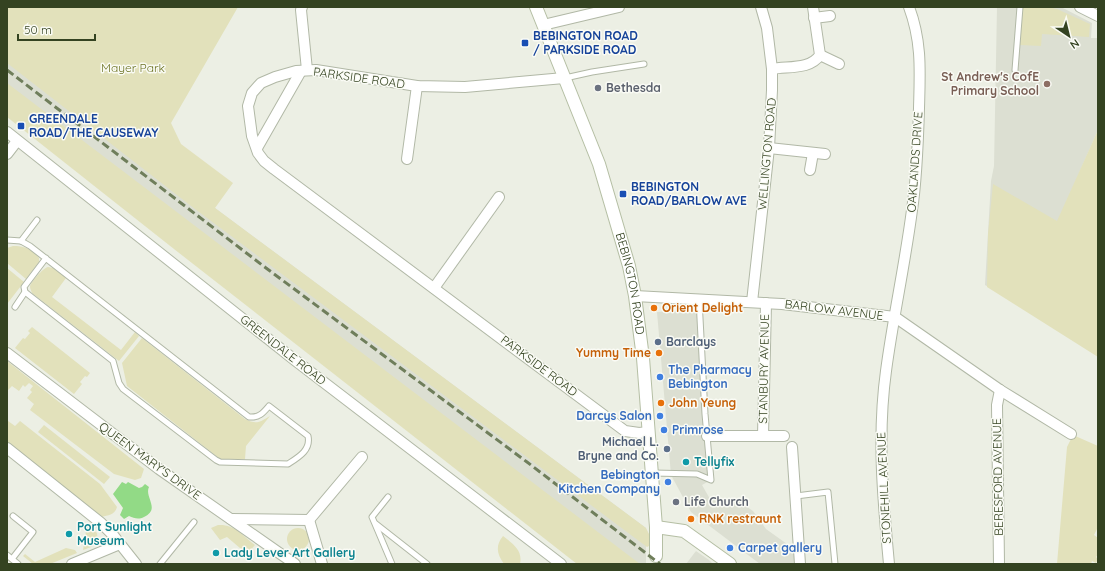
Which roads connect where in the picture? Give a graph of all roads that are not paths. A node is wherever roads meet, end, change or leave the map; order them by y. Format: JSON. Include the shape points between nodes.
{"nodes":[{"id":1,"x":302,"y":7,"type":"edge"},
{"id":2,"x":536,"y":7,"type":"edge"},
{"id":3,"x":620,"y":7,"type":"edge"},
{"id":4,"x":761,"y":7,"type":"edge"},
{"id":5,"x":812,"y":7,"type":"edge"},
{"id":6,"x":909,"y":7,"type":"edge"},
{"id":7,"x":1020,"y":7,"type":"edge"},
{"id":8,"x":1080,"y":7,"type":"edge"},
{"id":9,"x":830,"y":16,"type":"dead end"},
{"id":10,"x":1098,"y":16,"type":"edge"},
{"id":11,"x":814,"y":18,"type":"junction"},
{"id":12,"x":543,"y":25,"type":"junction"},
{"id":13,"x":820,"y":55,"type":"junction"},
{"id":14,"x":644,"y":64,"type":"dead end"},
{"id":15,"x":840,"y":64,"type":"dead end"},
{"id":16,"x":772,"y":69,"type":"junction"},
{"id":17,"x":304,"y":70,"type":"junction"},
{"id":18,"x":1015,"y":70,"type":"dead end"},
{"id":19,"x":564,"y":78,"type":"junction"},
{"id":20,"x":417,"y":86,"type":"junction"},
{"id":21,"x":7,"y":132,"type":"edge"},
{"id":22,"x":18,"y":141,"type":"junction"},
{"id":23,"x":257,"y":148,"type":"junction"},
{"id":24,"x":769,"y":148,"type":"junction"},
{"id":25,"x":813,"y":153,"type":"junction"},
{"id":26,"x":7,"y":154,"type":"edge"},
{"id":27,"x":825,"y":154,"type":"dead end"},
{"id":28,"x":407,"y":159,"type":"dead end"},
{"id":29,"x":810,"y":170,"type":"dead end"},
{"id":30,"x":499,"y":198,"type":"dead end"},
{"id":31,"x":36,"y":220,"type":"dead end"},
{"id":32,"x":7,"y":240,"type":"edge"},
{"id":33,"x":21,"y":241,"type":"junction"},
{"id":34,"x":46,"y":258,"type":"junction"},
{"id":35,"x":434,"y":288,"type":"junction"},
{"id":36,"x":25,"y":292,"type":"junction"},
{"id":37,"x":634,"y":296,"type":"junction"},
{"id":38,"x":699,"y":299,"type":"junction"},
{"id":39,"x":752,"y":302,"type":"junction"},
{"id":40,"x":766,"y":303,"type":"junction"},
{"id":41,"x":15,"y":307,"type":"dead end"},
{"id":42,"x":895,"y":317,"type":"junction"},
{"id":43,"x":7,"y":353,"type":"edge"},
{"id":44,"x":1000,"y":390,"type":"junction"},
{"id":45,"x":649,"y":432,"type":"junction"},
{"id":46,"x":1071,"y":434,"type":"dead end"},
{"id":47,"x":707,"y":436,"type":"junction"},
{"id":48,"x":763,"y":436,"type":"junction"},
{"id":49,"x":784,"y":436,"type":"dead end"},
{"id":50,"x":792,"y":447,"type":"dead end"},
{"id":51,"x":7,"y":448,"type":"edge"},
{"id":52,"x":362,"y":457,"type":"dead end"},
{"id":53,"x":652,"y":473,"type":"junction"},
{"id":54,"x":796,"y":496,"type":"junction"},
{"id":55,"x":388,"y":497,"type":"dead end"},
{"id":56,"x":13,"y":516,"type":"dead end"},
{"id":57,"x":231,"y":519,"type":"junction"},
{"id":58,"x":309,"y":520,"type":"junction"},
{"id":59,"x":194,"y":522,"type":"dead end"},
{"id":60,"x":375,"y":524,"type":"junction"},
{"id":61,"x":656,"y":527,"type":"junction"},
{"id":62,"x":120,"y":544,"type":"junction"},
{"id":63,"x":7,"y":554,"type":"edge"},
{"id":64,"x":656,"y":556,"type":"dead end"},
{"id":65,"x":12,"y":559,"type":"junction"},
{"id":66,"x":18,"y":564,"type":"edge"},
{"id":67,"x":72,"y":564,"type":"edge"},
{"id":68,"x":136,"y":564,"type":"edge"},
{"id":69,"x":160,"y":564,"type":"edge"},
{"id":70,"x":295,"y":564,"type":"edge"},
{"id":71,"x":322,"y":564,"type":"edge"},
{"id":72,"x":392,"y":564,"type":"edge"},
{"id":73,"x":427,"y":564,"type":"edge"},
{"id":74,"x":561,"y":564,"type":"edge"},
{"id":75,"x":730,"y":564,"type":"edge"},
{"id":76,"x":800,"y":564,"type":"edge"},
{"id":77,"x":835,"y":564,"type":"edge"},
{"id":78,"x":889,"y":564,"type":"edge"},
{"id":79,"x":999,"y":564,"type":"edge"}],
"edges":[{"from":1,"to":17,"type":"street"},
{"from":2,"to":12,"type":"main road","name":"BEBINGTON ROAD"},
{"from":3,"to":12,"type":"street"},
{"from":4,"to":16,"type":"street","name":"WELLINGTON ROAD","via":[[767,28]]},
{"from":5,"to":11,"type":"street"},
{"from":6,"to":42,"type":"street","name":"OAKLANDS DRIVE","via":[[920,47],[919,130],[912,209]]},
{"from":7,"to":18,"type":"lane"},
{"from":8,"to":10,"type":"street"},
{"from":9,"to":11,"type":"street"},
{"from":11,"to":13,"type":"street"},
{"from":12,"to":19,"type":"main road","name":"BEBINGTON ROAD"},
{"from":13,"to":15,"type":"street"},
{"from":13,"to":16,"type":"street","via":[[806,65]]},
{"from":14,"to":19,"type":"lane"},
{"from":16,"to":24,"type":"street","name":"WELLINGTON ROAD"},
{"from":17,"to":20,"type":"street","name":"PARKSIDE ROAD"},
{"from":17,"to":23,"type":"street","name":"PARKSIDE ROAD"},
{"from":17,"to":23,"type":"street","name":"PARKSIDE ROAD","via":[[261,82],[252,92],[248,106],[252,136]]},
{"from":19,"to":20,"type":"street","name":"PARKSIDE ROAD","via":[[465,88]]},
{"from":19,"to":37,"type":"main road","name":"BEBINGTON ROAD","via":[[599,164],[629,266]]},
{"from":20,"to":28,"type":"street","name":"PARKSIDE ROAD"},
{"from":21,"to":22,"type":"street","name":"GREENDALE ROAD"},
{"from":22,"to":26,"type":"street"},
{"from":22,"to":74,"type":"street","name":"GREENDALE ROAD","via":[[290,356]]},
{"from":23,"to":35,"type":"street","name":"PARKSIDE ROAD","via":[[264,161],[274,169]]},
{"from":24,"to":25,"type":"street"},
{"from":24,"to":39,"type":"street","name":"WELLINGTON ROAD"},
{"from":25,"to":27,"type":"street"},
{"from":25,"to":29,"type":"street"},
{"from":30,"to":35,"type":"street"},
{"from":31,"to":33,"type":"lane"},
{"from":32,"to":33,"type":"lane"},
{"from":33,"to":34,"type":"lane"},
{"from":34,"to":36,"type":"lane","via":[[24,287]]},
{"from":34,"to":36,"type":"lane","via":[[249,417],[255,418],[269,406],[308,436],[306,450],[288,464],[216,460],[123,388],[119,383],[113,361]]},
{"from":35,"to":45,"type":"street","name":"PARKSIDE ROAD","via":[[625,430]]},
{"from":36,"to":41,"type":"lane"},
{"from":37,"to":38,"type":"street","name":"BARLOW AVENUE"},
{"from":37,"to":45,"type":"main road","name":"BEBINGTON ROAD","via":[[643,358]]},
{"from":38,"to":39,"type":"street","name":"BARLOW AVENUE"},
{"from":38,"to":47,"type":"lane"},
{"from":39,"to":40,"type":"street","name":"BARLOW AVENUE"},
{"from":40,"to":42,"type":"street","name":"BARLOW AVENUE"},
{"from":40,"to":48,"type":"street","name":"STANBURY AVENUE"},
{"from":42,"to":44,"type":"street","name":"BARLOW AVENUE"},
{"from":42,"to":78,"type":"street","name":"STONEHILL AVENUE","via":[[886,372],[881,431],[881,472]]},
{"from":43,"to":57,"type":"street","name":"QUEEN MARY'S DRIVE","via":[[160,469]]},
{"from":44,"to":46,"type":"street","name":"BARLOW AVENUE"},
{"from":44,"to":79,"type":"street","name":"BERESFORD AVENUE","via":[[997,405]]},
{"from":45,"to":53,"type":"main road","name":"BEBINGTON ROAD"},
{"from":47,"to":48,"type":"street","name":"STANBURY AVENUE"},
{"from":47,"to":53,"type":"lane","via":[[711,480],[697,474]]},
{"from":48,"to":49,"type":"street","name":"STANBURY AVENUE"},
{"from":50,"to":54,"type":"street"},
{"from":51,"to":62,"type":"street","via":[[101,522]]},
{"from":52,"to":58,"type":"street"},
{"from":53,"to":61,"type":"main road","name":"BEBINGTON ROAD"},
{"from":54,"to":76,"type":"street"},
{"from":54,"to":77,"type":"lane","via":[[828,492]]},
{"from":55,"to":60,"type":"lane","via":[[372,517]]},
{"from":56,"to":65,"type":"lane","via":[[33,532]]},
{"from":57,"to":58,"type":"street"},
{"from":57,"to":70,"type":"street","name":"QUEEN MARY'S DRIVE"},
{"from":58,"to":71,"type":"street"},
{"from":59,"to":69,"type":"lane"},
{"from":60,"to":72,"type":"lane"},
{"from":60,"to":73,"type":"lane"},
{"from":61,"to":64,"type":"main road","name":"BEBINGTON ROAD"},
{"from":61,"to":75,"type":"main road","via":[[684,531]]},
{"from":62,"to":67,"type":"street"},
{"from":62,"to":68,"type":"street"},
{"from":63,"to":65,"type":"lane"},
{"from":65,"to":66,"type":"lane"}]}
